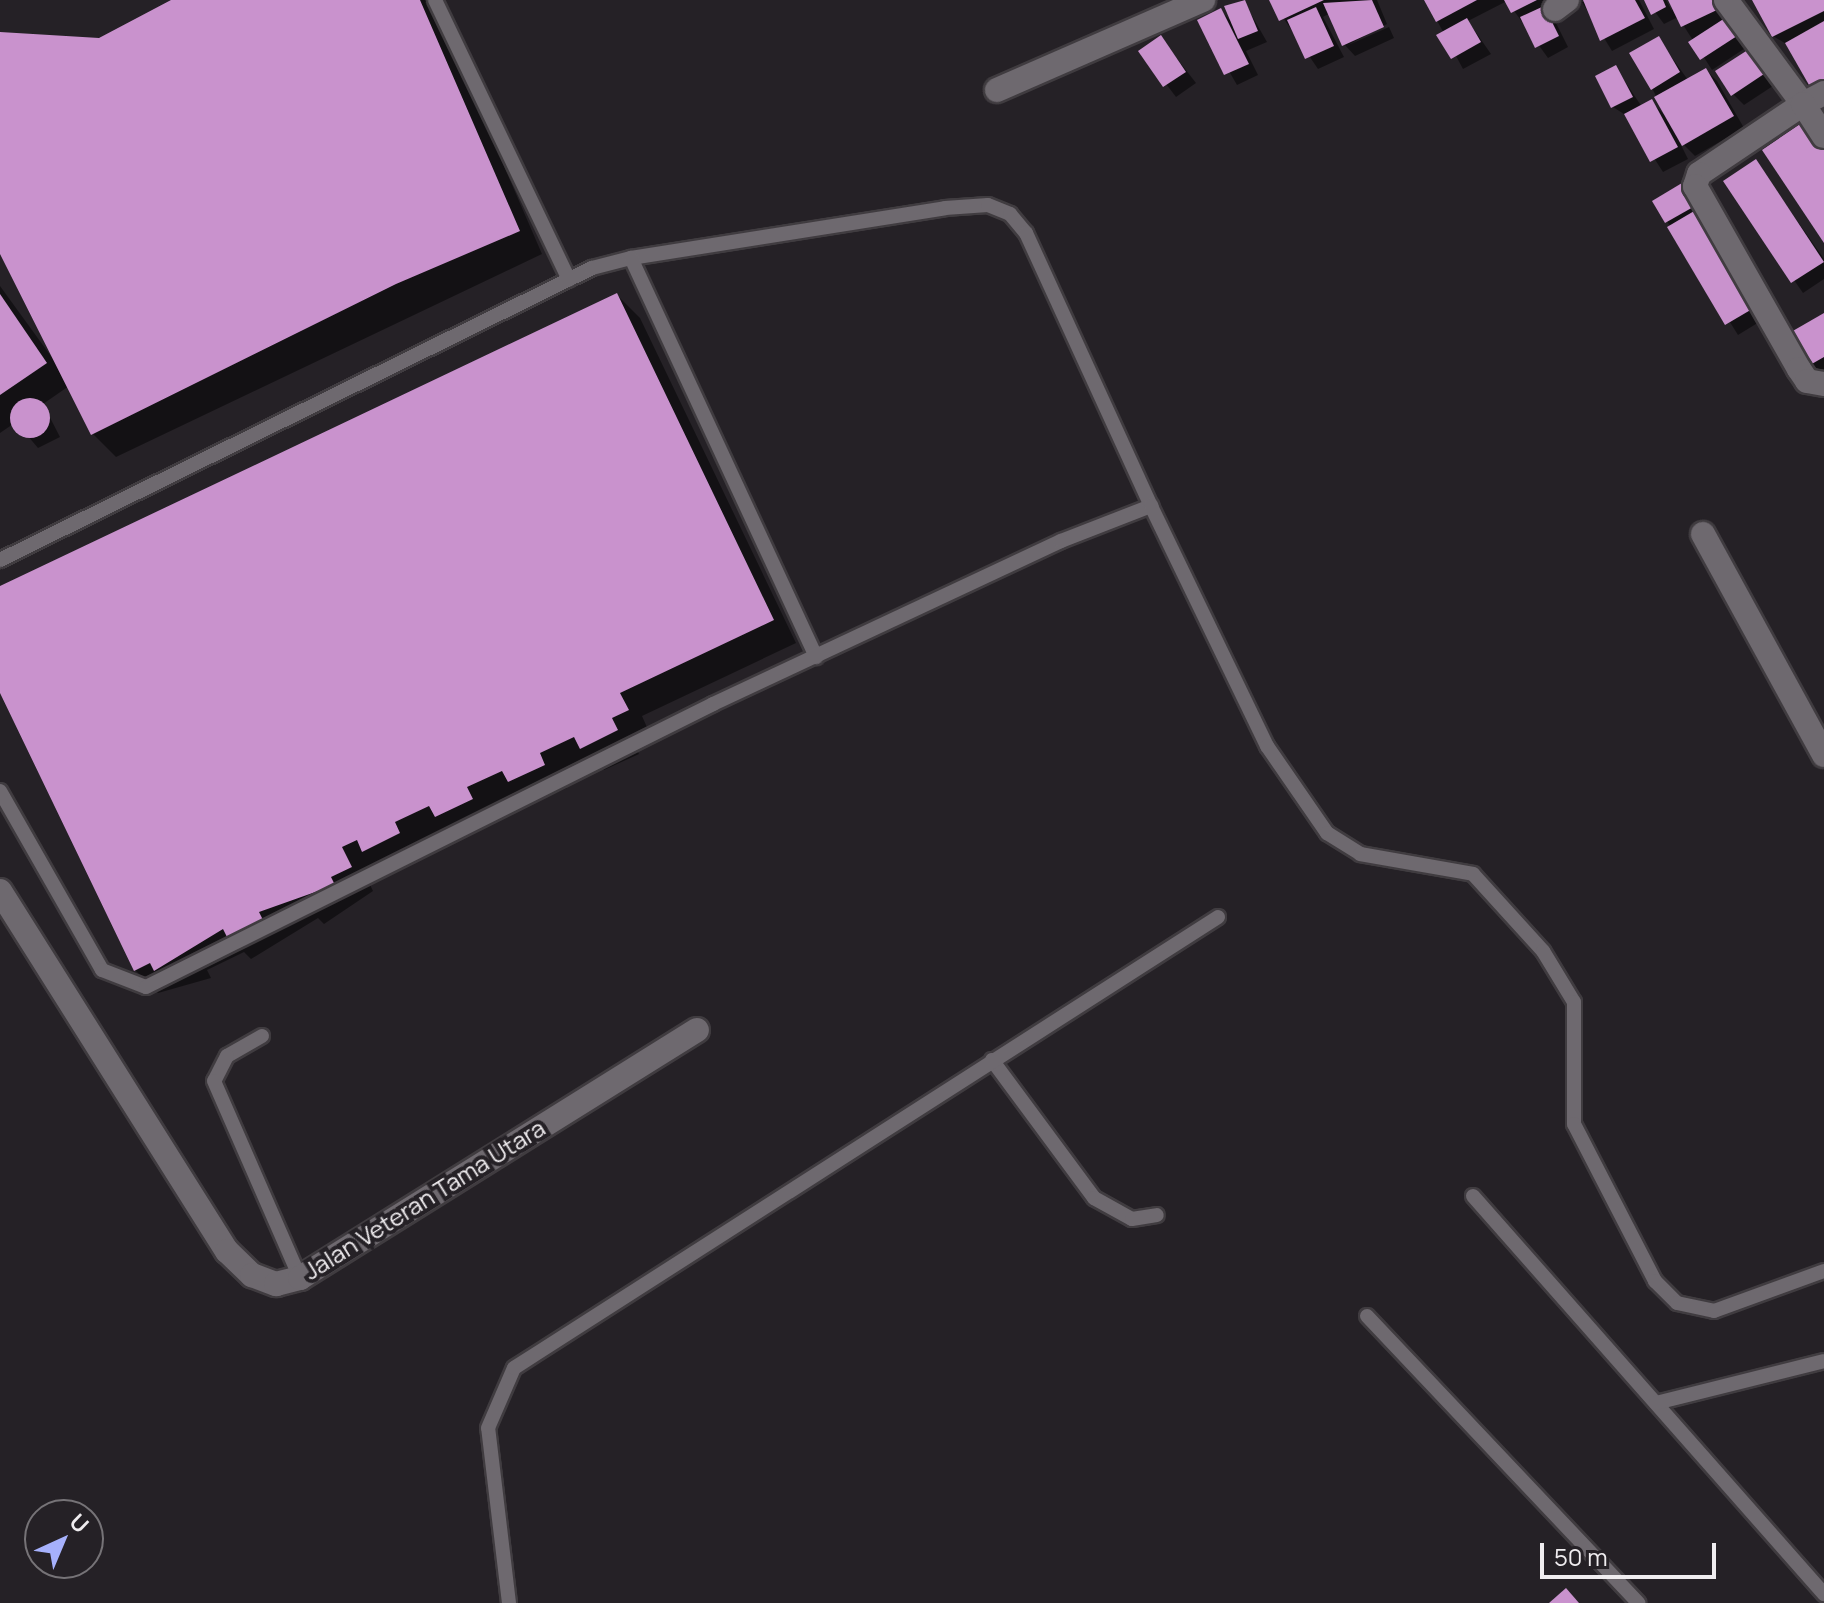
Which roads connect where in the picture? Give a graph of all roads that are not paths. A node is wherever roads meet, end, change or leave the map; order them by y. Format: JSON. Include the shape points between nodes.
{"nodes":[{"id":1,"x":435,"y":0,"type":"edge"},
{"id":2,"x":1203,"y":0,"type":"edge"},
{"id":3,"x":1726,"y":0,"type":"edge"},
{"id":4,"x":997,"y":90,"type":"dead end"},
{"id":5,"x":1813,"y":99,"type":"edge"},
{"id":6,"x":1824,"y":136,"type":"edge"},
{"id":7,"x":631,"y":258,"type":"junction"},
{"id":8,"x":569,"y":280,"type":"junction"},
{"id":9,"x":1824,"y":384,"type":"edge"},
{"id":10,"x":1151,"y":506,"type":"junction"},
{"id":11,"x":1703,"y":534,"type":"dead end"},
{"id":12,"x":0,"y":560,"type":"edge"},
{"id":13,"x":816,"y":657,"type":"junction"},
{"id":14,"x":1824,"y":755,"type":"edge"},
{"id":15,"x":0,"y":791,"type":"edge"},
{"id":16,"x":0,"y":891,"type":"edge"},
{"id":17,"x":1218,"y":917,"type":"dead end"},
{"id":18,"x":697,"y":1030,"type":"dead end"},
{"id":19,"x":262,"y":1036,"type":"dead end"},
{"id":20,"x":992,"y":1060,"type":"junction"},
{"id":21,"x":1473,"y":1196,"type":"dead end"},
{"id":22,"x":1157,"y":1215,"type":"dead end"},
{"id":23,"x":1824,"y":1271,"type":"edge"},
{"id":24,"x":300,"y":1278,"type":"junction"},
{"id":25,"x":1367,"y":1316,"type":"dead end"},
{"id":26,"x":1824,"y":1361,"type":"edge"},
{"id":27,"x":1656,"y":1403,"type":"junction"},
{"id":28,"x":1824,"y":1594,"type":"edge"},
{"id":29,"x":509,"y":1603,"type":"edge"},
{"id":30,"x":1638,"y":1603,"type":"edge"}],
"edges":[{"from":1,"to":8,"type":"lane"},
{"from":2,"to":4,"type":"street"},
{"from":3,"to":5,"type":"street"},
{"from":5,"to":6,"type":"street"},
{"from":5,"to":9,"type":"street","via":[[1694,183],[1799,369],[1807,381]]},
{"from":7,"to":8,"type":"lane"},
{"from":7,"to":10,"type":"lane","via":[[945,208],[988,205],[1010,214],[1026,233]]},
{"from":7,"to":13,"type":"lane"},
{"from":8,"to":12,"type":"lane"},
{"from":10,"to":13,"type":"lane"},
{"from":10,"to":23,"type":"lane","via":[[1267,746],[1327,833],[1360,854],[1473,874],[1543,951],[1574,1002],[1574,1124],[1655,1281],[1677,1303],[1714,1311]]},
{"from":11,"to":14,"type":"street"},
{"from":13,"to":15,"type":"lane","via":[[146,987],[102,970]]},
{"from":16,"to":24,"type":"street","name":"Jalan Veteran Tama Utara","via":[[227,1251],[252,1275],[276,1284]]},
{"from":17,"to":20,"type":"lane"},
{"from":18,"to":24,"type":"street","name":"Jalan Veteran Tama Utara"},
{"from":19,"to":24,"type":"lane","via":[[227,1056],[214,1081]]},
{"from":20,"to":22,"type":"lane","via":[[1094,1198],[1132,1219]]},
{"from":20,"to":29,"type":"lane","via":[[514,1368],[488,1428]]},
{"from":21,"to":27,"type":"lane"},
{"from":25,"to":30,"type":"lane"},
{"from":26,"to":27,"type":"lane"},
{"from":27,"to":28,"type":"lane"}]}
